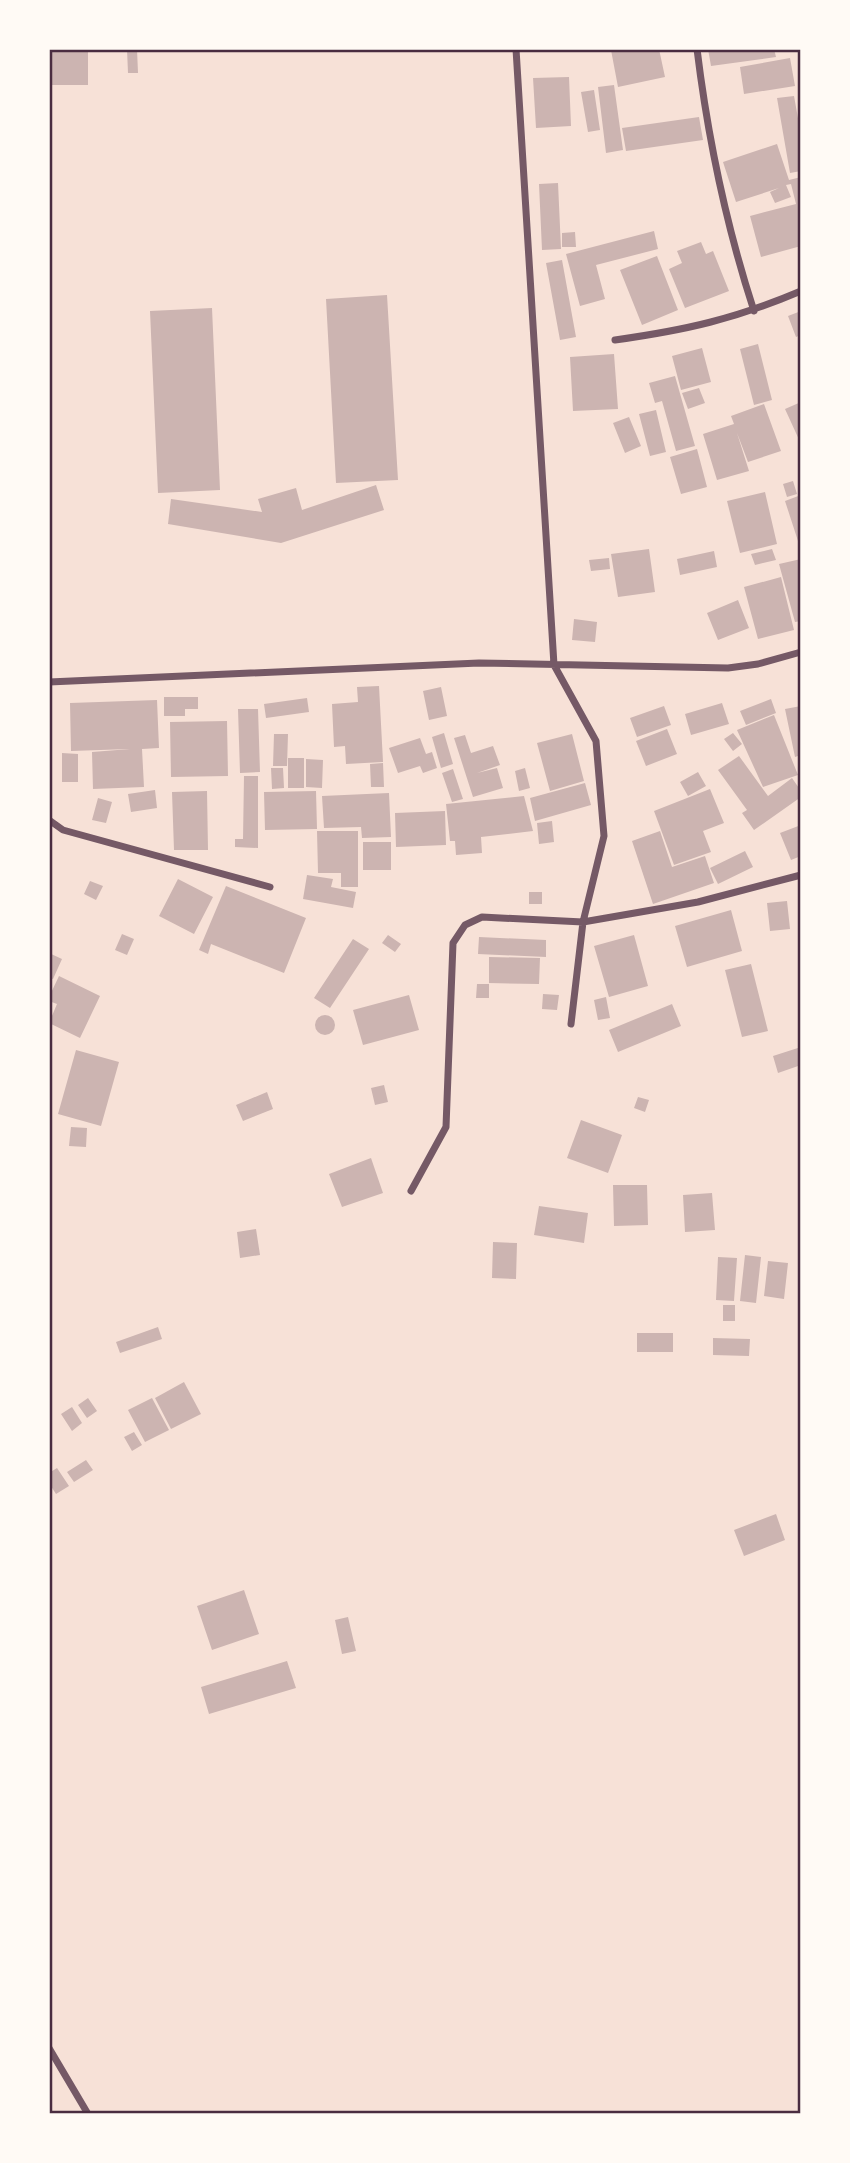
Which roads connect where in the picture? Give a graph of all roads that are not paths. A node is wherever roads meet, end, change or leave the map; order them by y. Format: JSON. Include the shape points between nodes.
{"nodes":[{"id":1,"x":516,"y":49,"type":"edge"},
{"id":2,"x":697,"y":49,"type":"edge"},
{"id":3,"x":801,"y":291,"type":"edge"},
{"id":4,"x":754,"y":311,"type":"junction"},
{"id":5,"x":615,"y":340,"type":"dead end"},
{"id":6,"x":801,"y":652,"type":"edge"},
{"id":7,"x":554,"y":665,"type":"junction"},
{"id":8,"x":49,"y":682,"type":"edge"},
{"id":9,"x":49,"y":820,"type":"edge"},
{"id":10,"x":801,"y":875,"type":"edge"},
{"id":11,"x":270,"y":887,"type":"dead end"},
{"id":12,"x":583,"y":922,"type":"junction"},
{"id":13,"x":571,"y":1024,"type":"dead end"},
{"id":14,"x":411,"y":1191,"type":"dead end"},
{"id":15,"x":49,"y":2048,"type":"edge"},
{"id":16,"x":88,"y":2114,"type":"edge"}],
"edges":[{"from":1,"to":7,"type":"street"},
{"from":2,"to":4,"type":"street","via":[[730,238]]},
{"from":3,"to":4,"type":"street"},
{"from":4,"to":5,"type":"street","via":[[691,329]]},
{"from":6,"to":7,"type":"street","via":[[728,668]]},
{"from":7,"to":8,"type":"street","via":[[479,663]]},
{"from":7,"to":12,"type":"street","via":[[596,741],[604,836]]},
{"from":9,"to":11,"type":"street","via":[[63,830]]},
{"from":10,"to":12,"type":"street","via":[[698,902]]},
{"from":12,"to":13,"type":"street"},
{"from":12,"to":14,"type":"street","via":[[482,917],[465,925],[453,943],[446,1127]]},
{"from":15,"to":16,"type":"street"}]}
